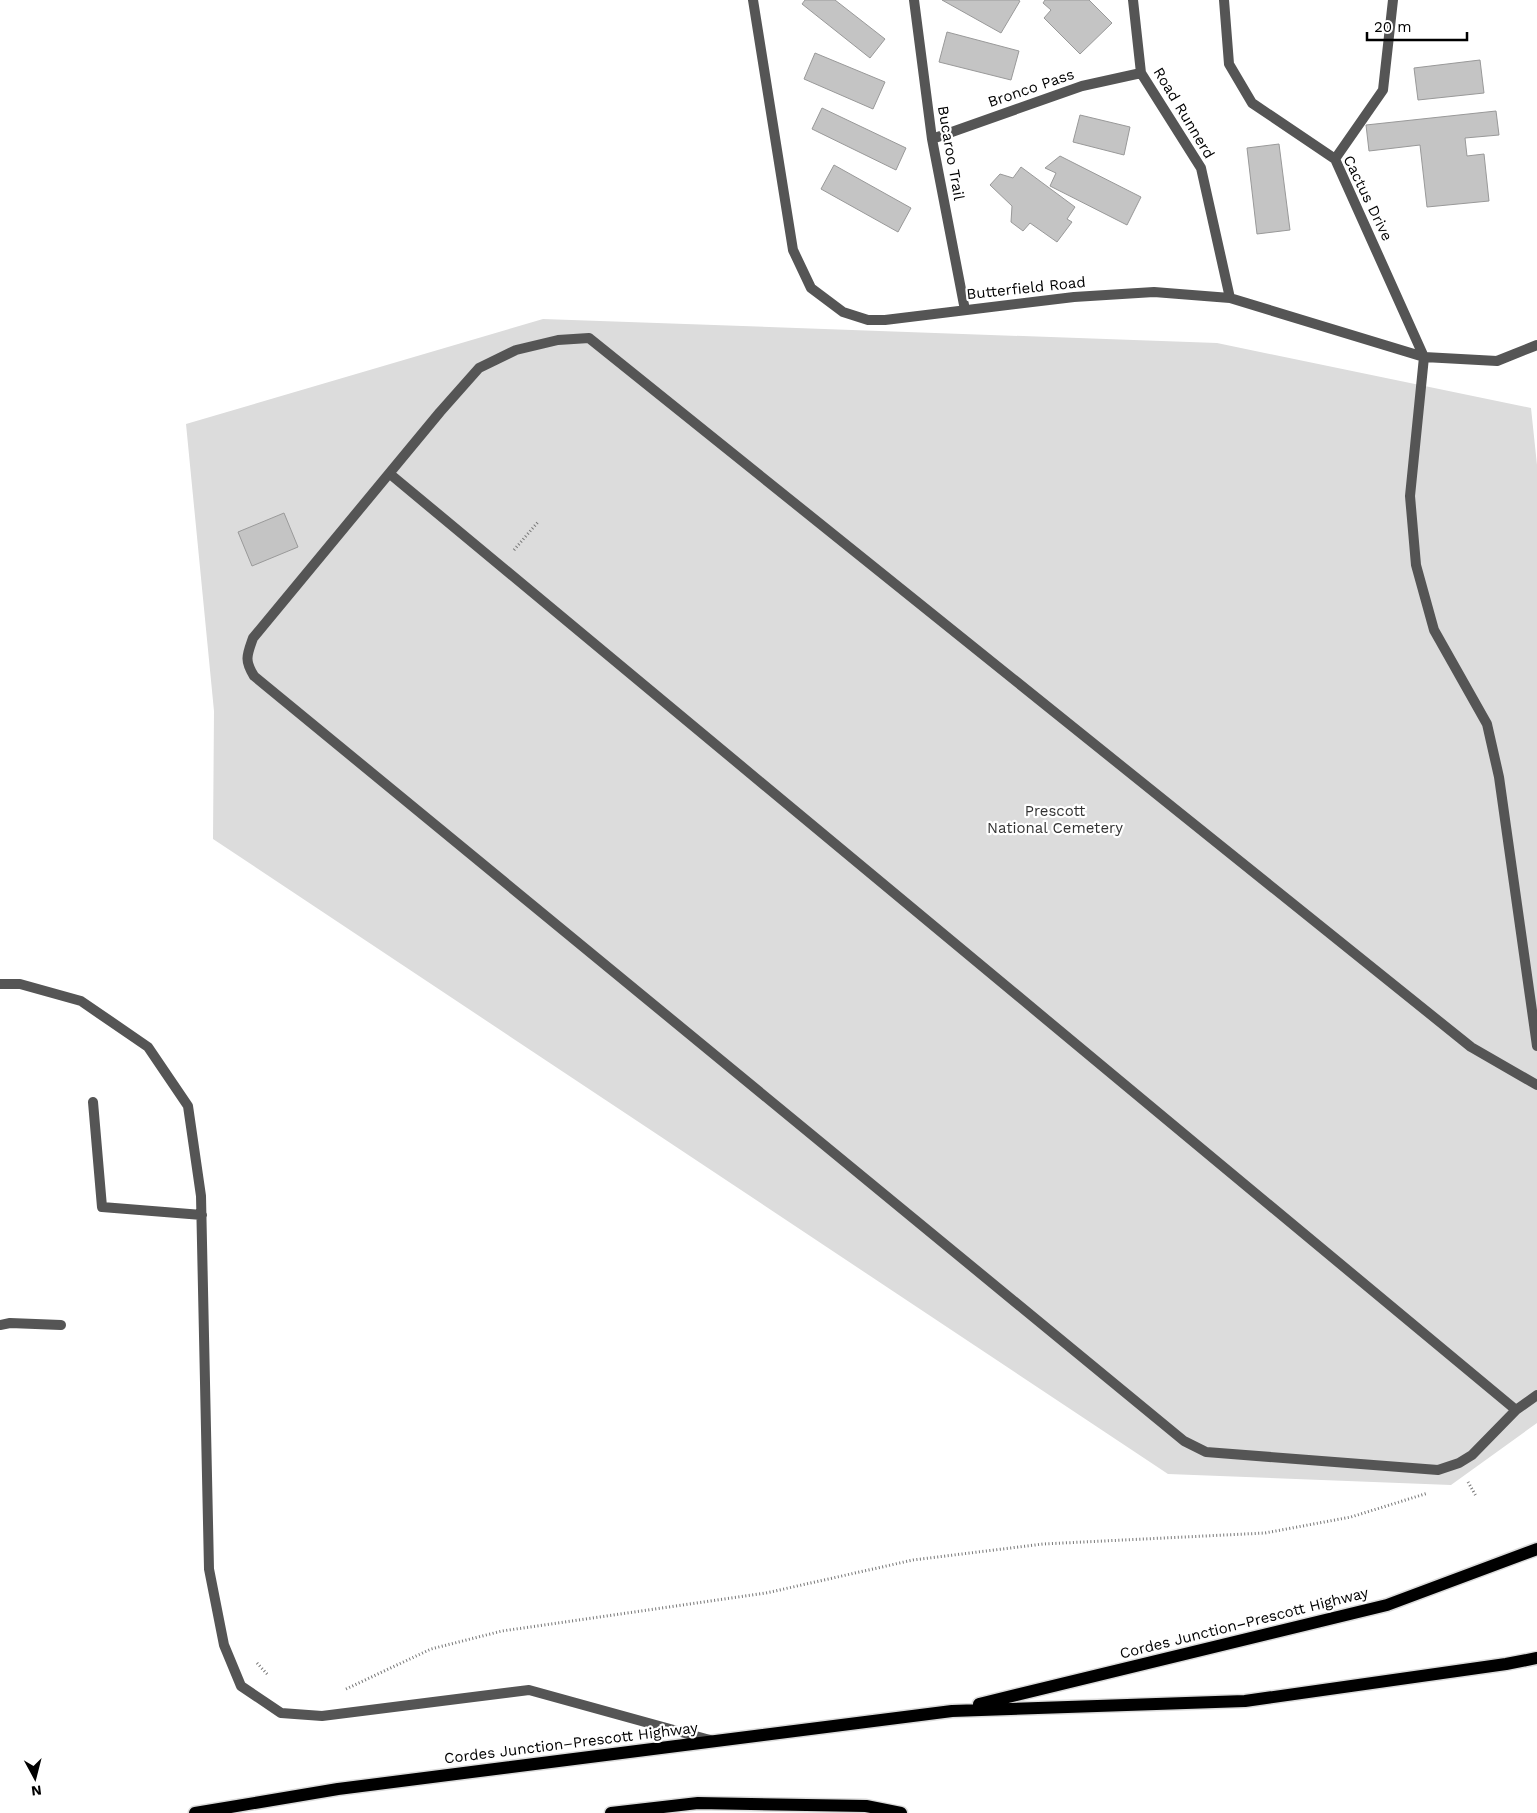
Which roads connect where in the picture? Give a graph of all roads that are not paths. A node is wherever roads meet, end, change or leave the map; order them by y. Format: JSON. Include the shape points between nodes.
{"nodes":[{"id":1,"x":753,"y":0,"type":"edge"},
{"id":2,"x":914,"y":0,"type":"edge"},
{"id":3,"x":1133,"y":0,"type":"edge"},
{"id":4,"x":1224,"y":0,"type":"edge"},
{"id":5,"x":1393,"y":0,"type":"edge"},
{"id":6,"x":1141,"y":73,"type":"junction"},
{"id":7,"x":932,"y":139,"type":"junction"},
{"id":8,"x":1336,"y":159,"type":"junction"},
{"id":9,"x":1230,"y":298,"type":"junction"},
{"id":10,"x":965,"y":310,"type":"junction"},
{"id":11,"x":1537,"y":345,"type":"edge"},
{"id":12,"x":1424,"y":358,"type":"junction"},
{"id":13,"x":390,"y":474,"type":"junction"},
{"id":14,"x":0,"y":984,"type":"edge"},
{"id":15,"x":1537,"y":1046,"type":"edge"},
{"id":16,"x":1537,"y":1084,"type":"edge"},
{"id":17,"x":93,"y":1102,"type":"dead end"},
{"id":18,"x":202,"y":1215,"type":"junction"},
{"id":19,"x":0,"y":1325,"type":"edge"},
{"id":20,"x":61,"y":1325,"type":"dead end"},
{"id":21,"x":1537,"y":1395,"type":"edge"},
{"id":22,"x":1516,"y":1410,"type":"junction"},
{"id":23,"x":1537,"y":1549,"type":"edge"},
{"id":24,"x":1537,"y":1658,"type":"edge"},
{"id":25,"x":952,"y":1711,"type":"junction"},
{"id":26,"x":714,"y":1741,"type":"junction"},
{"id":27,"x":195,"y":1813,"type":"edge"},
{"id":28,"x":611,"y":1813,"type":"edge"},
{"id":29,"x":901,"y":1813,"type":"edge"}],
"edges":[{"from":1,"to":10,"type":"street","name":"Butterfield Road","via":[[793,250],[811,288],[843,312],[868,320]]},
{"from":2,"to":7,"type":"street","name":"Bucaroo Trail"},
{"from":3,"to":6,"type":"street","name":"Road Runnerd"},
{"from":4,"to":8,"type":"street","name":"Cactus Drive","via":[[1229,64],[1252,103]]},
{"from":5,"to":8,"type":"street","via":[[1383,90]]},
{"from":6,"to":7,"type":"street","name":"Bronco Pass","via":[[1082,86]]},
{"from":6,"to":9,"type":"street","name":"Road Runnerd","via":[[1201,168]]},
{"from":7,"to":10,"type":"street","name":"Bucaroo Trail"},
{"from":8,"to":12,"type":"street","name":"Cactus Drive"},
{"from":9,"to":10,"type":"street","name":"Butterfield Road","via":[[1154,292],[1074,297]]},
{"from":9,"to":12,"type":"street","name":"Butterfield Road"},
{"from":11,"to":12,"type":"street","name":"Butterfield Road","via":[[1497,361]]},
{"from":12,"to":15,"type":"street","via":[[1410,496],[1416,566],[1434,630],[1487,724],[1499,777]]},
{"from":13,"to":16,"type":"street","via":[[479,368],[516,350],[558,340],[589,338],[1471,1047]]},
{"from":13,"to":22,"type":"street"},
{"from":13,"to":22,"type":"street","via":[[253,638],[248,666],[254,676],[1184,1441],[1206,1452],[1438,1470],[1472,1455]]},
{"from":14,"to":18,"type":"street","via":[[20,984],[81,1001],[148,1047],[188,1106]]},
{"from":17,"to":18,"type":"street","via":[[102,1208]]},
{"from":18,"to":26,"type":"street","via":[[208,1570],[224,1645],[241,1686],[281,1713],[322,1716],[529,1690]]},
{"from":19,"to":20,"type":"street"},
{"from":21,"to":22,"type":"street"},
{"from":23,"to":25,"type":"main road","name":"Cordes Junction–Prescott Highway","via":[[1387,1605]]},
{"from":24,"to":25,"type":"main road","name":"Cordes Junction–Prescott Highway","via":[[1245,1701]]},
{"from":25,"to":26,"type":"main road","name":"Cordes Junction–Prescott Highway"},
{"from":26,"to":27,"type":"main road","name":"Cordes Junction–Prescott Highway","via":[[338,1789]]},
{"from":28,"to":29,"type":"main road","via":[[698,1802],[866,1806]]}]}
